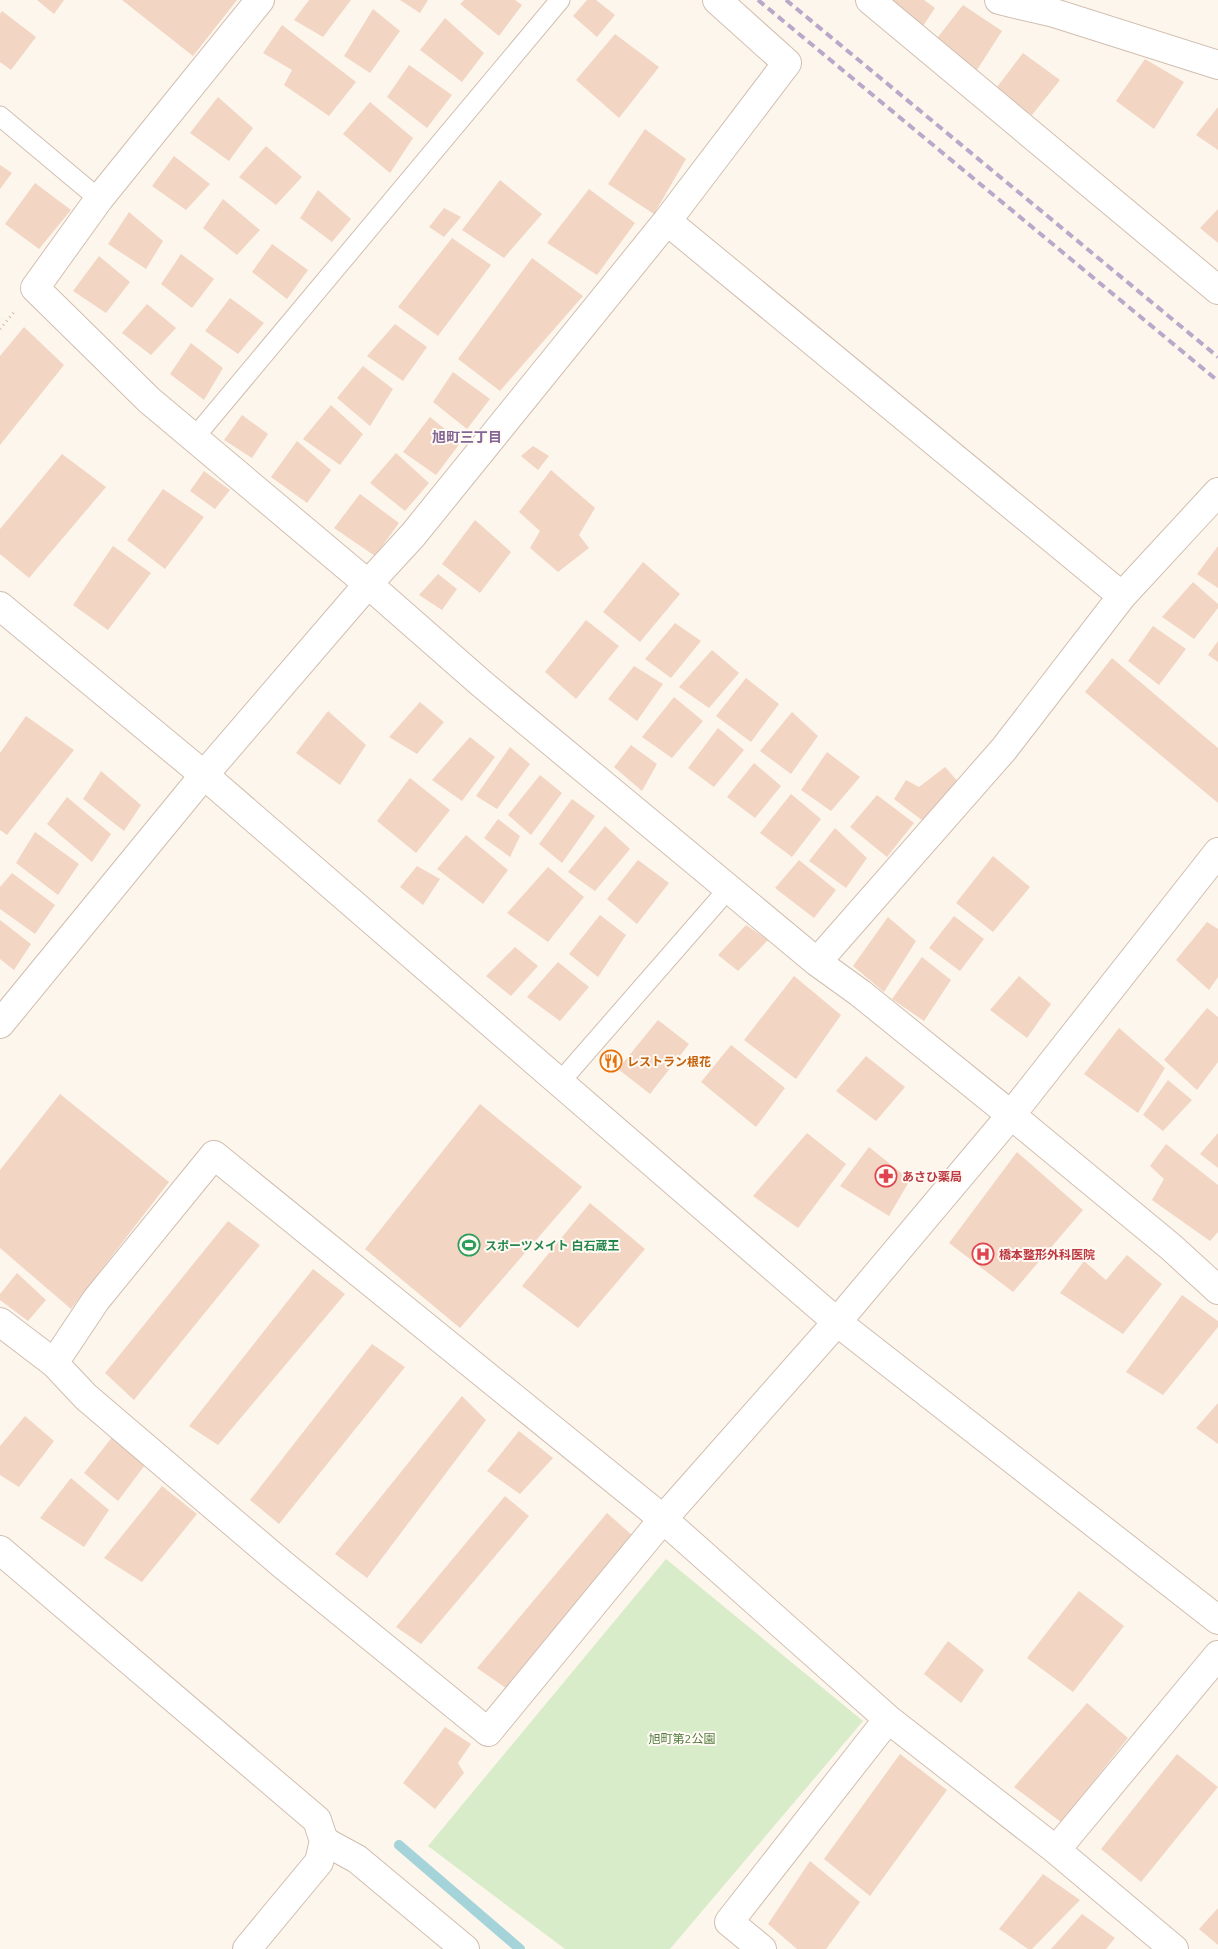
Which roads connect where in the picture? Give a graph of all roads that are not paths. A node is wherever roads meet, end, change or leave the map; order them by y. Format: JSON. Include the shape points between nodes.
{"nodes":[{"id":1,"x":260,"y":0,"type":"edge"},
{"id":2,"x":560,"y":0,"type":"edge"},
{"id":3,"x":717,"y":0,"type":"edge"},
{"id":4,"x":870,"y":0,"type":"edge"},
{"id":5,"x":998,"y":0,"type":"edge"},
{"id":6,"x":1218,"y":65,"type":"edge"},
{"id":7,"x":0,"y":116,"type":"edge"},
{"id":8,"x":99,"y":199,"type":"junction"},
{"id":9,"x":668,"y":221,"type":"junction"},
{"id":10,"x":1218,"y":290,"type":"edge"},
{"id":11,"x":194,"y":438,"type":"junction"},
{"id":12,"x":1218,"y":492,"type":"edge"},
{"id":13,"x":368,"y":584,"type":"junction"},
{"id":14,"x":1122,"y":596,"type":"junction"},
{"id":15,"x":0,"y":606,"type":"edge"},
{"id":16,"x":204,"y":775,"type":"junction"},
{"id":17,"x":1218,"y":852,"type":"edge"},
{"id":18,"x":729,"y":888,"type":"junction"},
{"id":19,"x":817,"y":962,"type":"junction"},
{"id":20,"x":5,"y":1009,"type":"edge"},
{"id":21,"x":560,"y":1082,"type":"junction"},
{"id":22,"x":1011,"y":1115,"type":"junction"},
{"id":23,"x":1214,"y":1277,"type":"edge"},
{"id":24,"x":0,"y":1322,"type":"edge"},
{"id":25,"x":837,"y":1322,"type":"junction"},
{"id":26,"x":54,"y":1363,"type":"junction"},
{"id":27,"x":662,"y":1519,"type":"junction"},
{"id":28,"x":0,"y":1550,"type":"edge"},
{"id":29,"x":1218,"y":1620,"type":"edge"},
{"id":30,"x":1218,"y":1655,"type":"edge"},
{"id":31,"x":888,"y":1719,"type":"junction"},
{"id":32,"x":324,"y":1840,"type":"junction"},
{"id":33,"x":1056,"y":1850,"type":"junction"},
{"id":34,"x":247,"y":1949,"type":"edge"},
{"id":35,"x":465,"y":1949,"type":"edge"},
{"id":36,"x":762,"y":1949,"type":"edge"},
{"id":37,"x":1174,"y":1949,"type":"edge"}],
"edges":[{"from":1,"to":8,"type":"street"},
{"from":2,"to":11,"type":"lane"},
{"from":3,"to":9,"type":"street","via":[[787,63]]},
{"from":4,"to":10,"type":"street"},
{"from":5,"to":6,"type":"street","via":[[1054,13]]},
{"from":7,"to":8,"type":"lane"},
{"from":8,"to":11,"type":"street","via":[[35,288],[149,400]]},
{"from":9,"to":13,"type":"street","via":[[413,535]]},
{"from":9,"to":14,"type":"street"},
{"from":11,"to":13,"type":"street"},
{"from":12,"to":14,"type":"street"},
{"from":13,"to":16,"type":"street"},
{"from":13,"to":18,"type":"street","via":[[482,684]]},
{"from":14,"to":19,"type":"street","via":[[1004,749]]},
{"from":15,"to":16,"type":"street"},
{"from":16,"to":20,"type":"street"},
{"from":16,"to":21,"type":"street"},
{"from":17,"to":22,"type":"street"},
{"from":18,"to":19,"type":"street"},
{"from":18,"to":21,"type":"lane"},
{"from":19,"to":22,"type":"street"},
{"from":21,"to":25,"type":"street"},
{"from":22,"to":23,"type":"street","via":[[1171,1247]]},
{"from":22,"to":25,"type":"street"},
{"from":24,"to":26,"type":"street"},
{"from":25,"to":27,"type":"street"},
{"from":25,"to":29,"type":"street"},
{"from":26,"to":27,"type":"street","via":[[96,1300],[214,1155]]},
{"from":26,"to":27,"type":"street","via":[[86,1397],[274,1558],[488,1732]]},
{"from":27,"to":31,"type":"street"},
{"from":28,"to":32,"type":"street","via":[[317,1820]]},
{"from":30,"to":33,"type":"street"},
{"from":31,"to":33,"type":"street"},
{"from":31,"to":36,"type":"street","via":[[729,1922]]},
{"from":32,"to":34,"type":"street","via":[[319,1862]]},
{"from":32,"to":35,"type":"street","via":[[357,1859]]},
{"from":33,"to":37,"type":"street"}]}
